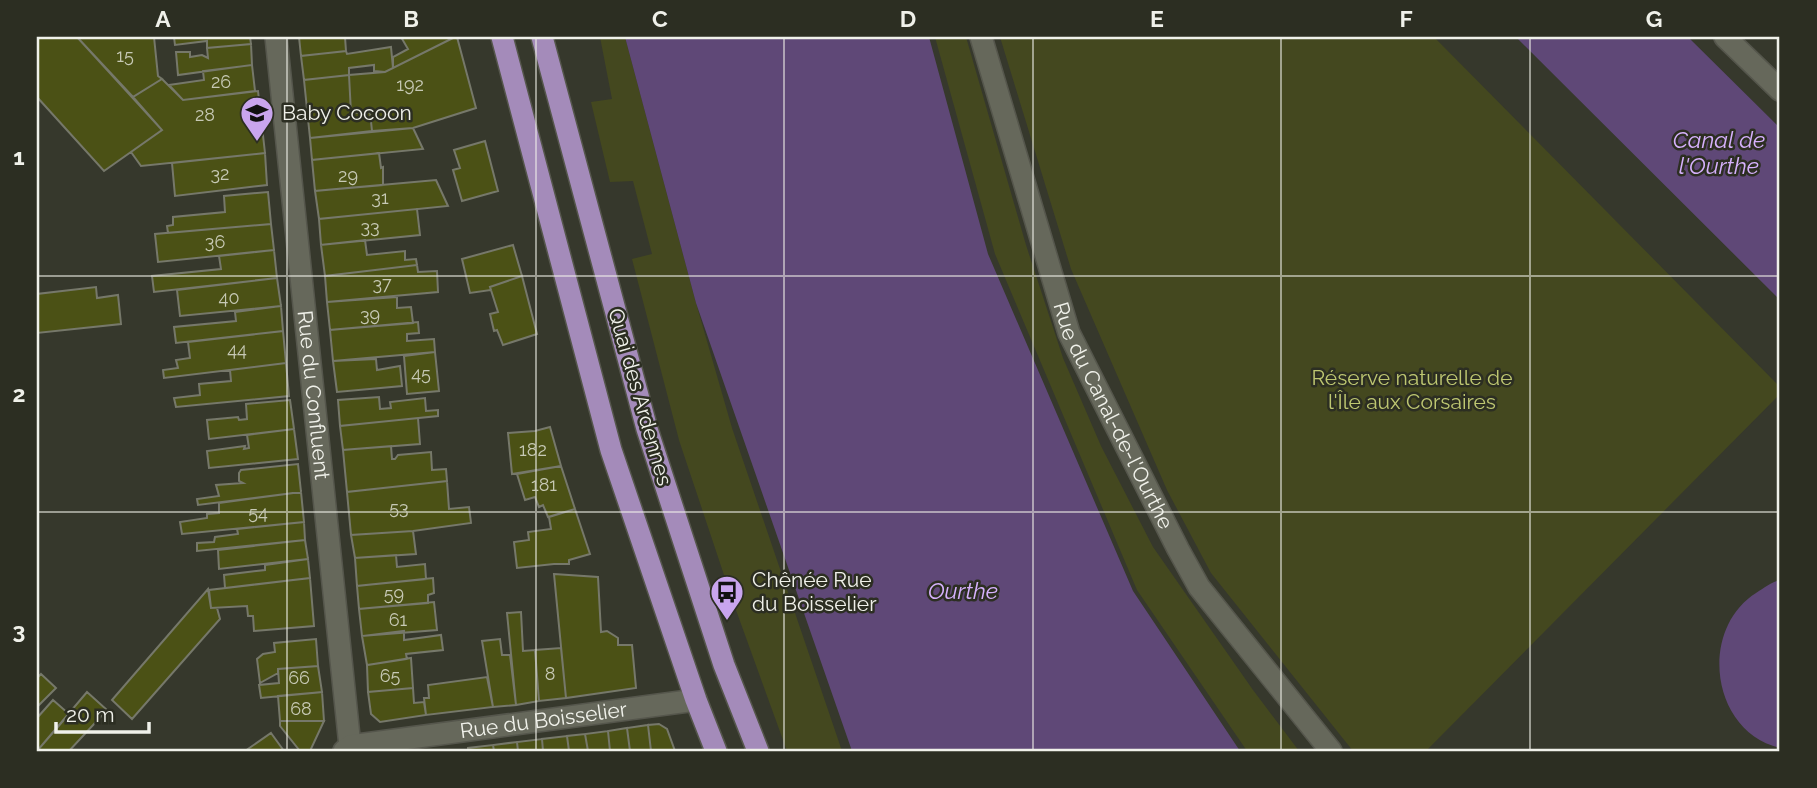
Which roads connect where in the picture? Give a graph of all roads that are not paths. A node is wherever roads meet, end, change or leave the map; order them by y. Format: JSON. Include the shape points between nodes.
{"nodes":[{"id":1,"x":275,"y":37,"type":"edge"},
{"id":2,"x":502,"y":37,"type":"edge"},
{"id":3,"x":541,"y":37,"type":"edge"},
{"id":4,"x":981,"y":37,"type":"edge"},
{"id":5,"x":1725,"y":37,"type":"edge"},
{"id":6,"x":1780,"y":90,"type":"edge"},
{"id":7,"x":696,"y":700,"type":"junction"},
{"id":8,"x":347,"y":749,"type":"edge"},
{"id":9,"x":716,"y":751,"type":"edge"},
{"id":10,"x":758,"y":751,"type":"edge"},
{"id":11,"x":1331,"y":751,"type":"edge"}],
"edges":[{"from":1,"to":8,"type":"street","name":"Rue du Confluent"},
{"from":2,"to":7,"type":"main road","name":"Quai des Ardennes","via":[[611,450]]},
{"from":3,"to":10,"type":"main road","name":"Quai des Ardennes","via":[[647,429],[724,666]]},
{"from":4,"to":11,"type":"street","name":"Rue du Canal-de-l'Ourthe","via":[[1069,333],[1199,587]]},
{"from":5,"to":6,"type":"street"},
{"from":7,"to":8,"type":"street","name":"Rue du Boisselier"},
{"from":7,"to":9,"type":"main road","name":"Quai des Ardennes"}]}
